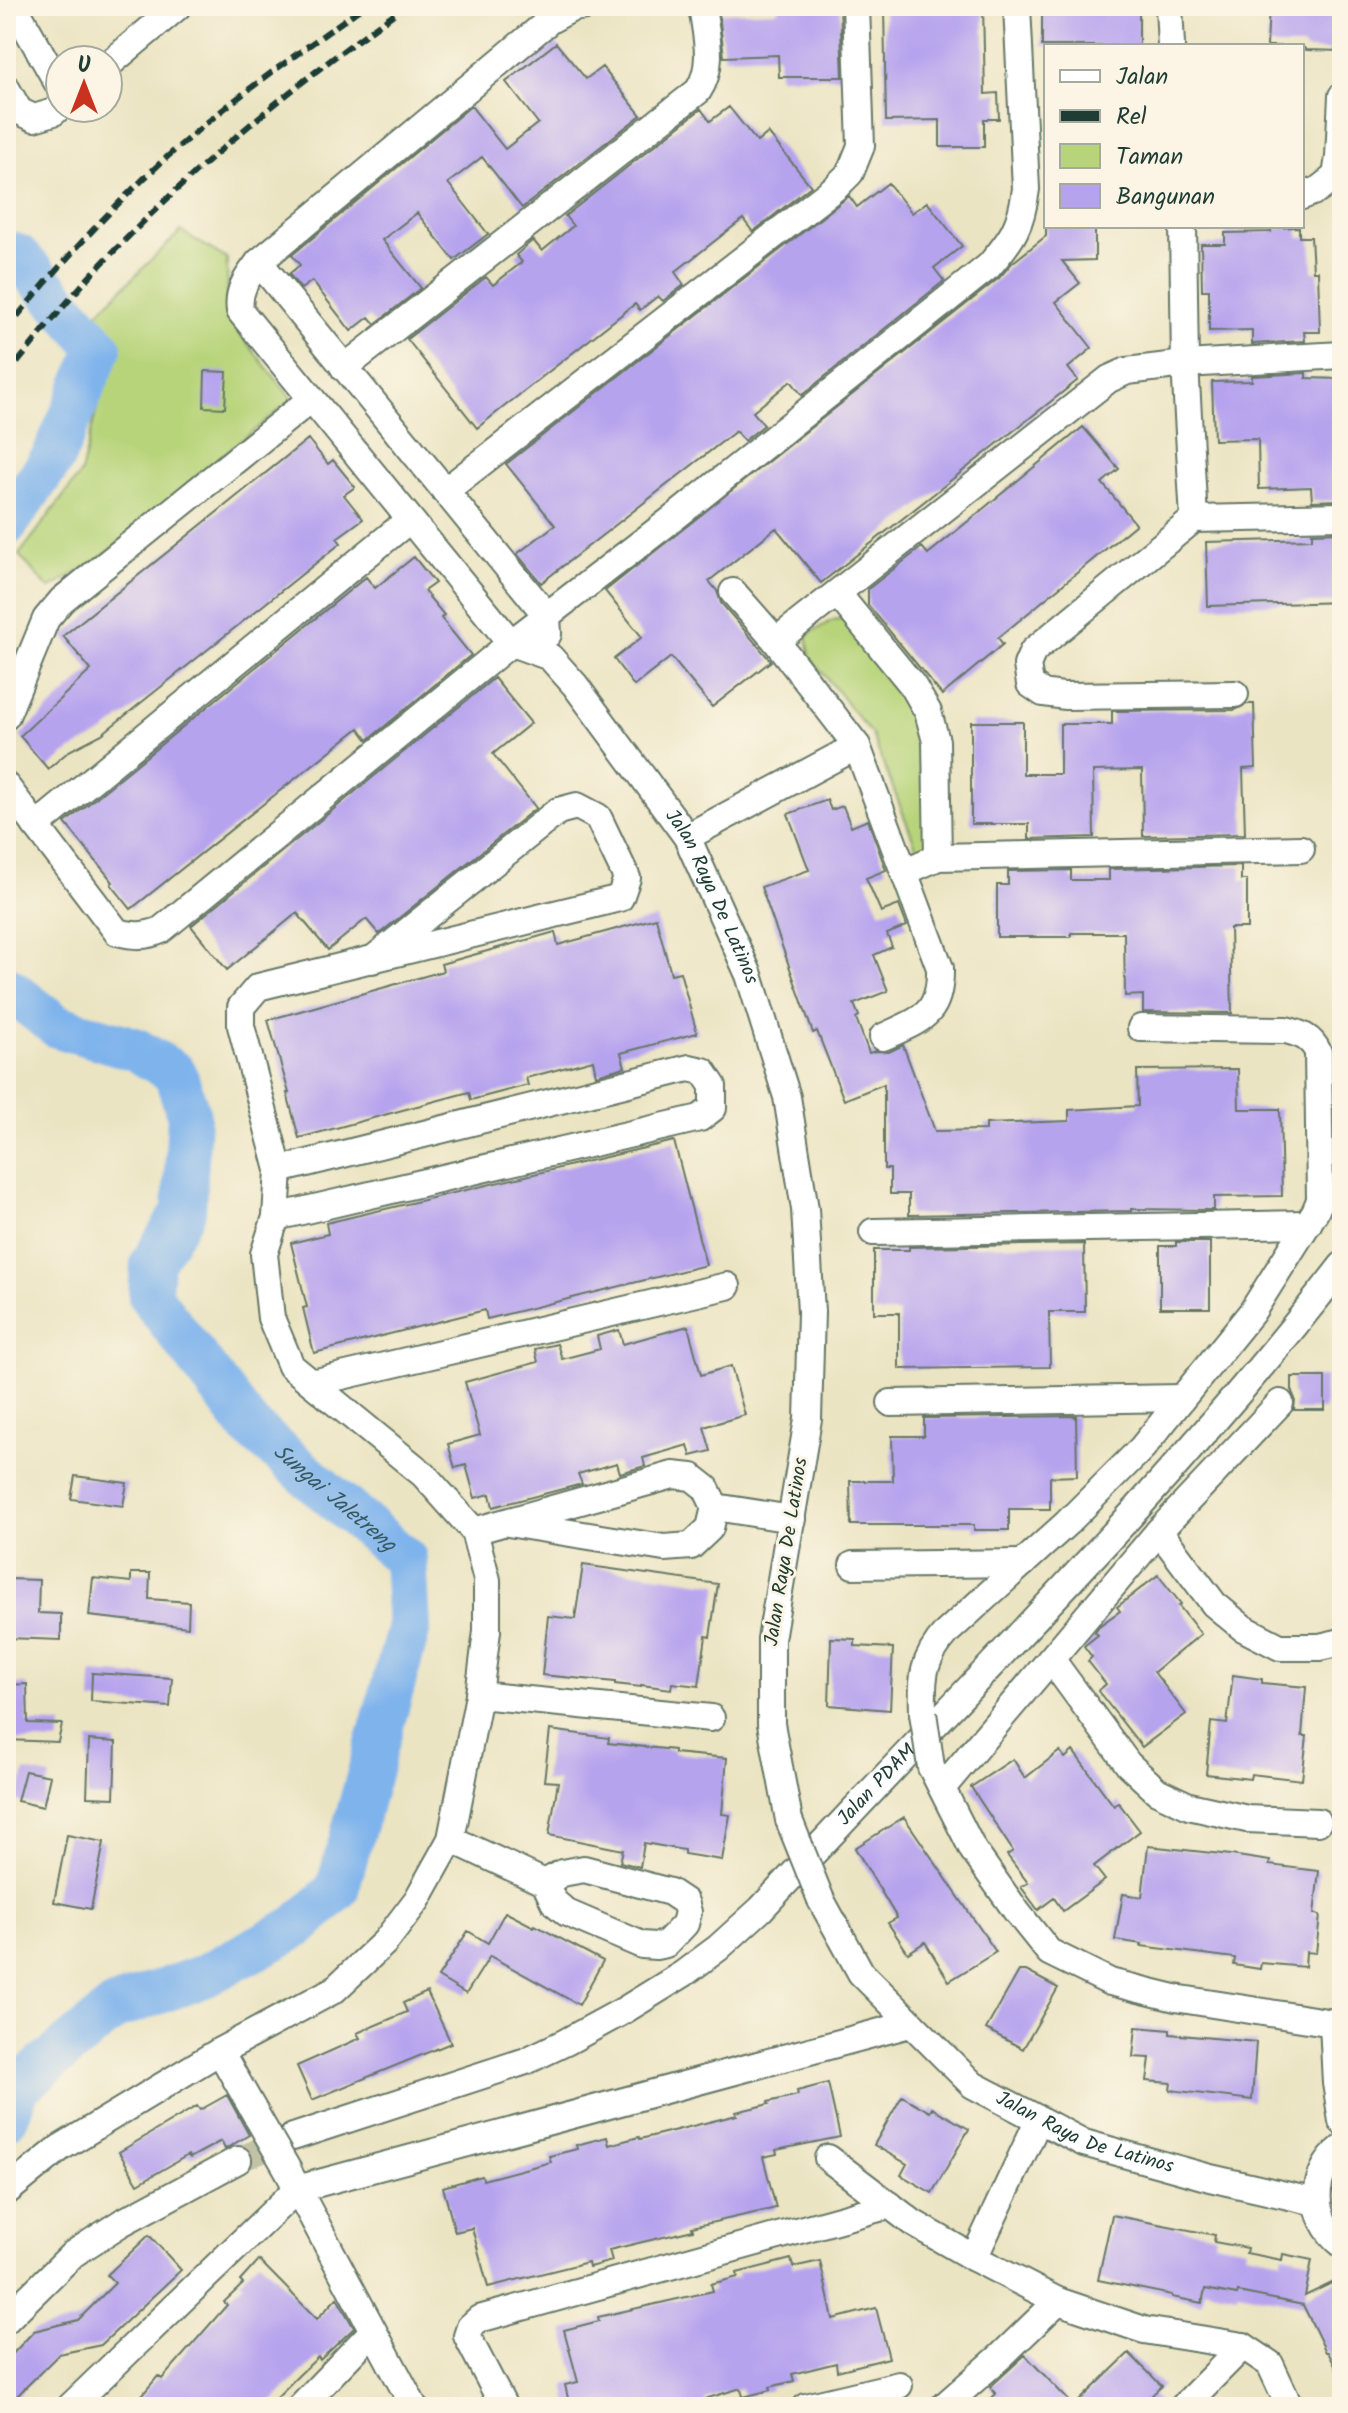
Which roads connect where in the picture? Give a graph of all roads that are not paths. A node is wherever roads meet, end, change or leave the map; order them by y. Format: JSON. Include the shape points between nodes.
{"nodes":[{"id":1,"x":14,"y":6,"type":"edge"},
{"id":2,"x":178,"y":6,"type":"edge"},
{"id":3,"x":587,"y":6,"type":"edge"},
{"id":4,"x":702,"y":6,"type":"edge"},
{"id":5,"x":856,"y":6,"type":"edge"},
{"id":6,"x":1017,"y":6,"type":"edge"},
{"id":7,"x":1169,"y":6,"type":"edge"},
{"id":8,"x":1171,"y":44,"type":"edge"},
{"id":9,"x":124,"y":52,"type":"edge"},
{"id":10,"x":44,"y":59,"type":"edge"},
{"id":11,"x":6,"y":88,"type":"edge"},
{"id":12,"x":1342,"y":96,"type":"edge"},
{"id":13,"x":44,"y":115,"type":"edge"},
{"id":14,"x":1304,"y":195,"type":"edge"},
{"id":15,"x":1183,"y":228,"type":"edge"},
{"id":16,"x":259,"y":262,"type":"junction"},
{"id":17,"x":1342,"y":355,"type":"edge"},
{"id":18,"x":1185,"y":364,"type":"junction"},
{"id":19,"x":344,"y":368,"type":"junction"},
{"id":20,"x":311,"y":399,"type":"junction"},
{"id":21,"x":445,"y":491,"type":"junction"},
{"id":22,"x":1342,"y":516,"type":"edge"},
{"id":23,"x":1194,"y":519,"type":"junction"},
{"id":24,"x":409,"y":520,"type":"junction"},
{"id":25,"x":733,"y":592,"type":"dead end"},
{"id":26,"x":837,"y":593,"type":"junction"},
{"id":27,"x":547,"y":616,"type":"junction"},
{"id":28,"x":776,"y":641,"type":"junction"},
{"id":29,"x":511,"y":643,"type":"junction"},
{"id":30,"x":550,"y":657,"type":"junction"},
{"id":31,"x":1235,"y":694,"type":"dead end"},
{"id":32,"x":6,"y":716,"type":"edge"},
{"id":33,"x":857,"y":746,"type":"junction"},
{"id":34,"x":6,"y":786,"type":"edge"},
{"id":35,"x":36,"y":826,"type":"junction"},
{"id":36,"x":687,"y":837,"type":"junction"},
{"id":37,"x":1301,"y":849,"type":"dead end"},
{"id":38,"x":938,"y":857,"type":"junction"},
{"id":39,"x":904,"y":872,"type":"junction"},
{"id":40,"x":372,"y":960,"type":"junction"},
{"id":41,"x":1141,"y":1028,"type":"dead end"},
{"id":42,"x":883,"y":1037,"type":"dead end"},
{"id":43,"x":279,"y":1170,"type":"junction"},
{"id":44,"x":276,"y":1217,"type":"junction"},
{"id":45,"x":1308,"y":1224,"type":"junction"},
{"id":46,"x":873,"y":1232,"type":"dead end"},
{"id":47,"x":1342,"y":1266,"type":"edge"},
{"id":48,"x":727,"y":1286,"type":"dead end"},
{"id":49,"x":312,"y":1383,"type":"junction"},
{"id":50,"x":1182,"y":1398,"type":"junction"},
{"id":51,"x":891,"y":1403,"type":"dead end"},
{"id":52,"x":1280,"y":1403,"type":"dead end"},
{"id":53,"x":715,"y":1507,"type":"junction"},
{"id":54,"x":792,"y":1519,"type":"junction"},
{"id":55,"x":508,"y":1523,"type":"junction"},
{"id":56,"x":474,"y":1531,"type":"junction"},
{"id":57,"x":1159,"y":1531,"type":"junction"},
{"id":58,"x":1023,"y":1563,"type":"junction"},
{"id":59,"x":853,"y":1565,"type":"dead end"},
{"id":60,"x":1342,"y":1642,"type":"edge"},
{"id":61,"x":1051,"y":1659,"type":"junction"},
{"id":62,"x":479,"y":1695,"type":"junction"},
{"id":63,"x":711,"y":1718,"type":"dead end"},
{"id":64,"x":937,"y":1777,"type":"junction"},
{"id":65,"x":1318,"y":1822,"type":"dead end"},
{"id":66,"x":451,"y":1839,"type":"junction"},
{"id":67,"x":545,"y":1883,"type":"junction"},
{"id":68,"x":1337,"y":2022,"type":"edge"},
{"id":69,"x":910,"y":2024,"type":"junction"},
{"id":70,"x":220,"y":2051,"type":"junction"},
{"id":71,"x":1039,"y":2119,"type":"junction"},
{"id":72,"x":1342,"y":2121,"type":"edge"},
{"id":73,"x":293,"y":2137,"type":"tunnel mouth"},
{"id":74,"x":1342,"y":2148,"type":"edge"},
{"id":75,"x":828,"y":2158,"type":"dead end"},
{"id":76,"x":238,"y":2160,"type":"tunnel mouth"},
{"id":77,"x":293,"y":2180,"type":"junction"},
{"id":78,"x":6,"y":2192,"type":"edge"},
{"id":79,"x":1316,"y":2202,"type":"junction"},
{"id":80,"x":890,"y":2205,"type":"junction"},
{"id":81,"x":1342,"y":2244,"type":"edge"},
{"id":82,"x":974,"y":2258,"type":"junction"},
{"id":83,"x":1058,"y":2301,"type":"junction"},
{"id":84,"x":6,"y":2320,"type":"edge"},
{"id":85,"x":373,"y":2331,"type":"junction"},
{"id":86,"x":1243,"y":2346,"type":"junction"},
{"id":87,"x":899,"y":2385,"type":"dead end"},
{"id":88,"x":70,"y":2407,"type":"edge"},
{"id":89,"x":300,"y":2407,"type":"edge"},
{"id":90,"x":414,"y":2407,"type":"edge"},
{"id":91,"x":504,"y":2407,"type":"edge"},
{"id":92,"x":806,"y":2407,"type":"edge"},
{"id":93,"x":943,"y":2407,"type":"edge"},
{"id":94,"x":1183,"y":2407,"type":"edge"},
{"id":95,"x":1290,"y":2407,"type":"edge"}],
"edges":[{"from":1,"to":10,"type":"street"},
{"from":2,"to":9,"type":"street"},
{"from":3,"to":16,"type":"street","via":[[550,20]]},
{"from":4,"to":19,"type":"street","via":[[709,65],[698,91]]},
{"from":5,"to":21,"type":"street","via":[[861,146],[850,173]]},
{"from":6,"to":27,"type":"street","via":[[1026,189],[1013,237],[977,276]]},
{"from":7,"to":8,"type":"street"},
{"from":11,"to":13,"type":"street","via":[[19,111],[34,118]]},
{"from":12,"to":14,"type":"street","via":[[1336,176]]},
{"from":15,"to":18,"type":"street"},
{"from":16,"to":19,"type":"street"},
{"from":16,"to":20,"type":"street","via":[[241,289],[240,311]]},
{"from":17,"to":18,"type":"street"},
{"from":18,"to":23,"type":"street"},
{"from":18,"to":26,"type":"street","via":[[1127,371],[1109,379]]},
{"from":19,"to":21,"type":"street"},
{"from":20,"to":24,"type":"street"},
{"from":20,"to":32,"type":"street","via":[[62,600],[46,619]]},
{"from":21,"to":27,"type":"street"},
{"from":22,"to":23,"type":"street"},
{"from":23,"to":31,"type":"street","via":[[1033,651],[1027,665],[1030,684],[1043,693],[1064,696]]},
{"from":24,"to":29,"type":"street"},
{"from":24,"to":35,"type":"street"},
{"from":25,"to":28,"type":"street"},
{"from":26,"to":28,"type":"street"},
{"from":26,"to":38,"type":"street","via":[[928,712],[936,741]]},
{"from":27,"to":29,"type":"street"},
{"from":27,"to":30,"type":"street"},
{"from":28,"to":33,"type":"street"},
{"from":29,"to":30,"type":"street"},
{"from":29,"to":35,"type":"street","via":[[150,935],[117,932]]},
{"from":30,"to":36,"type":"street","name":"Jalan Raya De Latinos"},
{"from":33,"to":36,"type":"street"},
{"from":33,"to":39,"type":"street"},
{"from":34,"to":35,"type":"street"},
{"from":36,"to":54,"type":"street","name":"Jalan Raya De Latinos","via":[[749,975],[778,1066],[805,1209],[811,1312],[808,1419]]},
{"from":37,"to":38,"type":"street"},
{"from":38,"to":39,"type":"street"},
{"from":39,"to":42,"type":"street","via":[[940,968],[940,987],[921,1019]]},
{"from":40,"to":40,"type":"street","via":[[620,898],[627,878],[598,817],[577,806],[558,811]]},
{"from":40,"to":43,"type":"street","via":[[258,987],[241,1007],[241,1026]]},
{"from":41,"to":45,"type":"street","via":[[1286,1030],[1314,1043],[1322,1188]]},
{"from":43,"to":44,"type":"street"},
{"from":43,"to":44,"type":"street","via":[[689,1068],[703,1071],[713,1086],[713,1108],[700,1118]]},
{"from":44,"to":49,"type":"street","via":[[264,1254],[271,1318],[291,1366]]},
{"from":45,"to":46,"type":"street"},
{"from":45,"to":50,"type":"street","via":[[1252,1312]]},
{"from":47,"to":73,"type":"street","name":"Jalan PDAM","via":[[1134,1511],[761,1909],[718,1948],[623,2011],[526,2061]]},
{"from":48,"to":49,"type":"street"},
{"from":49,"to":56,"type":"street","via":[[424,1475]]},
{"from":50,"to":51,"type":"street"},
{"from":50,"to":58,"type":"street","via":[[1142,1448]]},
{"from":52,"to":57,"type":"street"},
{"from":53,"to":54,"type":"street"},
{"from":53,"to":55,"type":"street","via":[[706,1488],[692,1477],[673,1475]]},
{"from":53,"to":55,"type":"street","via":[[710,1528],[691,1546],[664,1548]]},
{"from":54,"to":69,"type":"street","name":"Jalan Raya De Latinos","bridge":true,"via":[[771,1639],[771,1724],[789,1820],[821,1900],[861,1973]]},
{"from":55,"to":56,"type":"street"},
{"from":56,"to":62,"type":"street","via":[[487,1580]]},
{"from":57,"to":60,"type":"street","via":[[1214,1604],[1243,1628],[1280,1647]]},
{"from":57,"to":61,"type":"street"},
{"from":58,"to":59,"type":"street"},
{"from":58,"to":64,"type":"street","bridge":true,"via":[[932,1650],[922,1688]]},
{"from":61,"to":64,"type":"street"},
{"from":61,"to":65,"type":"street","via":[[1128,1764],[1157,1791],[1189,1806],[1247,1819]]},
{"from":62,"to":63,"type":"street"},
{"from":62,"to":66,"type":"street"},
{"from":64,"to":68,"type":"street","via":[[973,1850],[1049,1952],[1110,1982],[1175,1998]]},
{"from":66,"to":67,"type":"street"},
{"from":66,"to":70,"type":"street","via":[[417,1900],[385,1942],[334,1990]]},
{"from":67,"to":67,"type":"street","via":[[584,1869],[670,1892],[685,1902],[688,1912],[685,1924],[666,1944],[642,1945],[567,1913]]},
{"from":68,"to":72,"type":"street","via":[[1336,2083]]},
{"from":69,"to":71,"type":"street","name":"Jalan Raya De Latinos","via":[[973,2085]]},
{"from":69,"to":77,"type":"street"},
{"from":70,"to":77,"type":"street","bridge":true},
{"from":70,"to":78,"type":"street","via":[[60,2148]]},
{"from":71,"to":79,"type":"street","name":"Jalan Raya De Latinos","via":[[1084,2143]]},
{"from":71,"to":82,"type":"street"},
{"from":74,"to":79,"type":"street","via":[[1326,2164]]},
{"from":75,"to":80,"type":"street"},
{"from":76,"to":84,"type":"street","via":[[73,2254]]},
{"from":77,"to":85,"type":"street"},
{"from":77,"to":88,"type":"street"},
{"from":79,"to":81,"type":"street","via":[[1322,2221]]},
{"from":80,"to":82,"type":"street"},
{"from":80,"to":91,"type":"street","via":[[479,2319],[467,2336]]},
{"from":82,"to":83,"type":"street"},
{"from":83,"to":86,"type":"street","via":[[1144,2330]]},
{"from":83,"to":93,"type":"street"},
{"from":85,"to":89,"type":"street"},
{"from":85,"to":90,"type":"street"},
{"from":86,"to":94,"type":"street"},
{"from":86,"to":95,"type":"street","via":[[1270,2364]]},
{"from":87,"to":92,"type":"street"}]}
